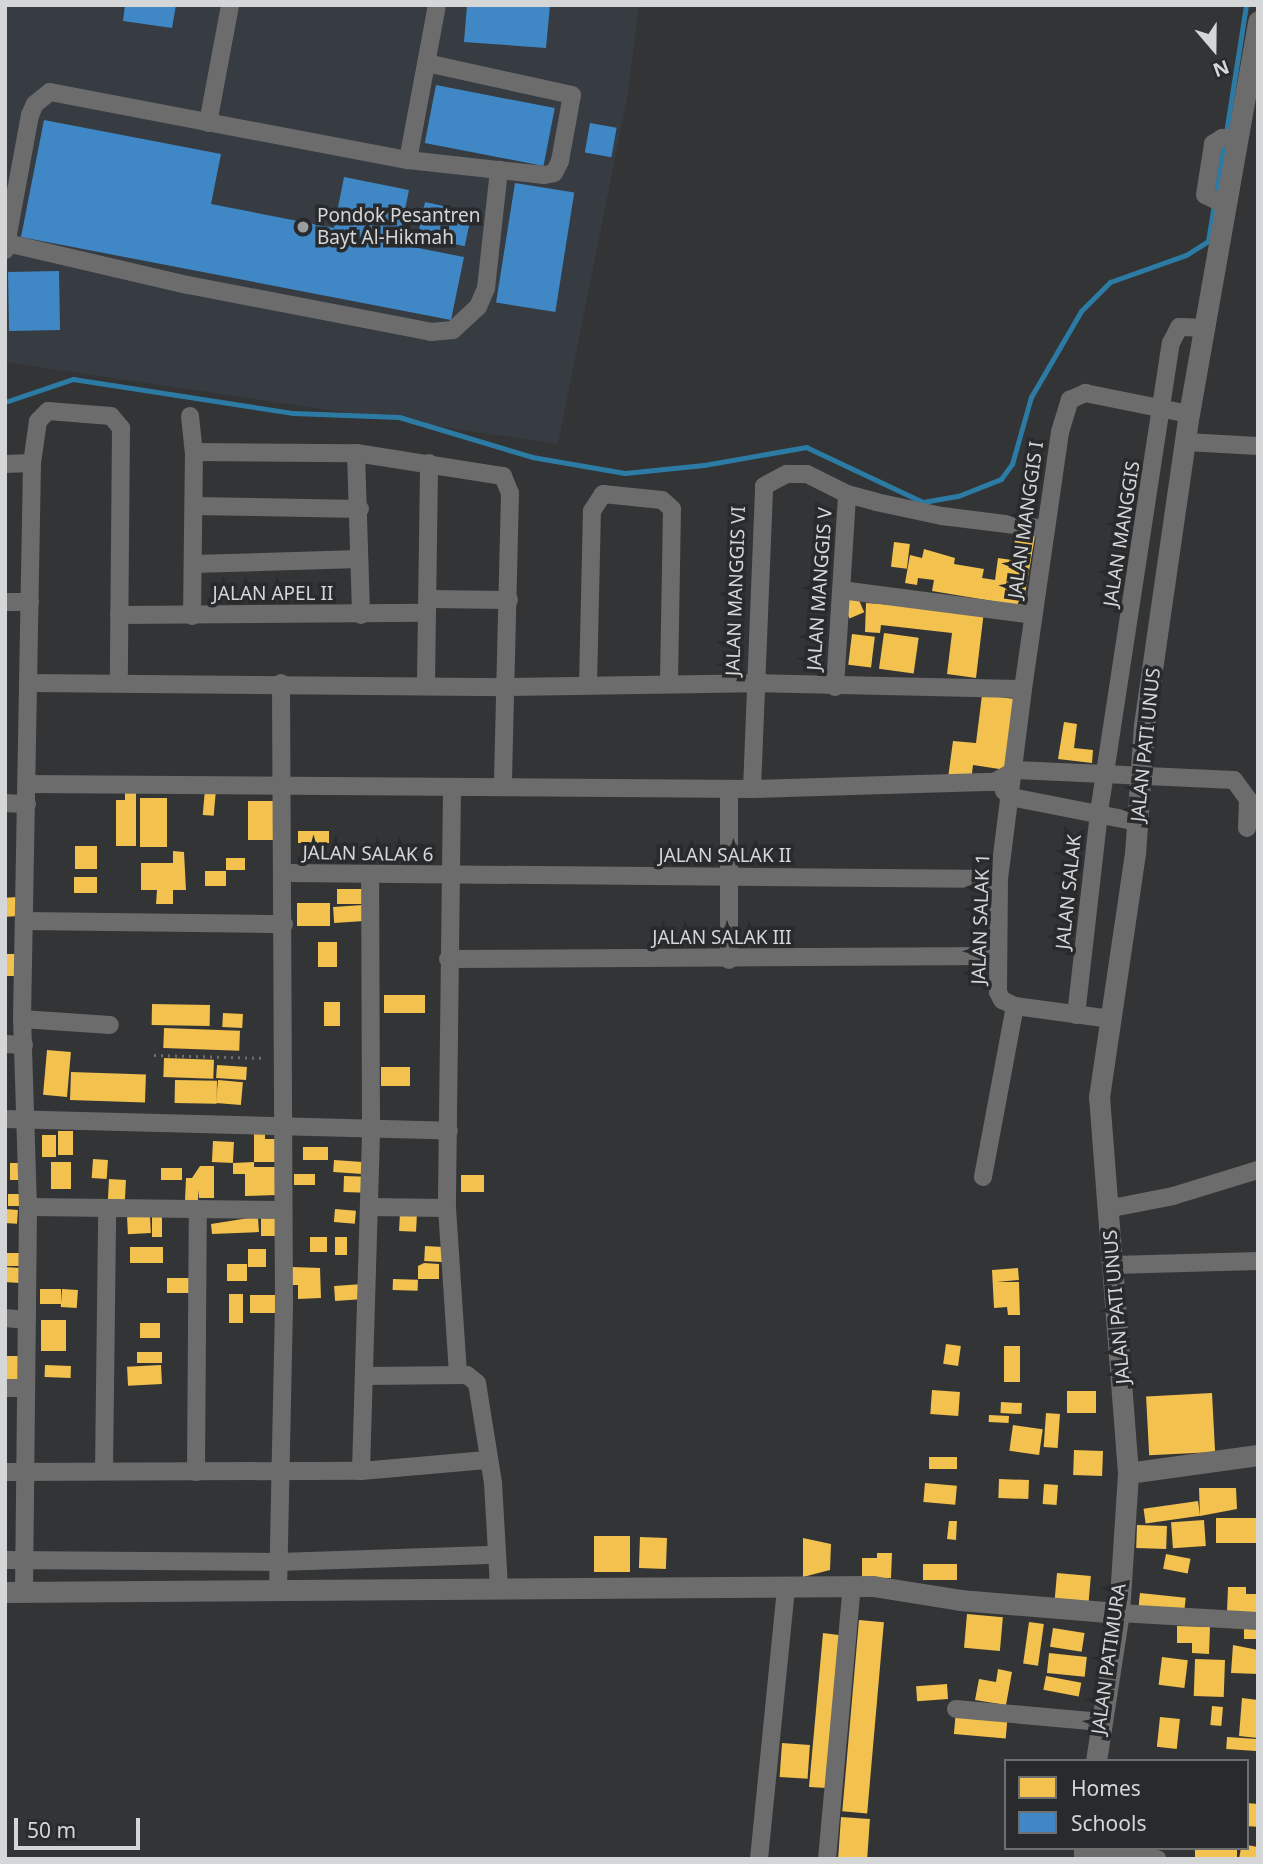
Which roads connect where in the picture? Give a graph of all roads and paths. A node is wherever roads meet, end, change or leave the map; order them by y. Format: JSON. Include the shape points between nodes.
{"nodes":[{"id":1,"x":230,"y":5,"type":"edge"},
{"id":2,"x":436,"y":5,"type":"edge"},
{"id":3,"x":1258,"y":21,"type":"edge"},
{"id":4,"x":426,"y":63,"type":"junction"},
{"id":5,"x":208,"y":123,"type":"junction"},
{"id":6,"x":408,"y":160,"type":"junction"},
{"id":7,"x":499,"y":170,"type":"junction"},
{"id":8,"x":6,"y":247,"type":"edge"},
{"id":9,"x":1194,"y":327,"type":"junction"},
{"id":10,"x":1175,"y":411,"type":"junction"},
{"id":11,"x":190,"y":416,"type":"dead end"},
{"id":12,"x":1186,"y":442,"type":"junction"},
{"id":13,"x":1258,"y":446,"type":"edge"},
{"id":14,"x":194,"y":452,"type":"junction"},
{"id":15,"x":356,"y":453,"type":"junction"},
{"id":16,"x":32,"y":463,"type":"junction"},
{"id":17,"x":429,"y":463,"type":"junction"},
{"id":18,"x":5,"y":464,"type":"edge"},
{"id":19,"x":847,"y":494,"type":"junction"},
{"id":20,"x":194,"y":506,"type":"junction"},
{"id":21,"x":360,"y":509,"type":"junction"},
{"id":22,"x":1045,"y":529,"type":"junction"},
{"id":23,"x":359,"y":559,"type":"junction"},
{"id":24,"x":193,"y":564,"type":"junction"},
{"id":25,"x":841,"y":590,"type":"junction"},
{"id":26,"x":509,"y":600,"type":"junction"},
{"id":27,"x":5,"y":602,"type":"edge"},
{"id":28,"x":30,"y":602,"type":"junction"},
{"id":29,"x":428,"y":606,"type":"junction"},
{"id":30,"x":119,"y":615,"type":"junction"},
{"id":31,"x":361,"y":615,"type":"junction"},
{"id":32,"x":1034,"y":615,"type":"junction"},
{"id":33,"x":192,"y":616,"type":"junction"},
{"id":34,"x":119,"y":682,"type":"junction"},
{"id":35,"x":28,"y":683,"type":"junction"},
{"id":36,"x":281,"y":683,"type":"junction"},
{"id":37,"x":426,"y":683,"type":"junction"},
{"id":38,"x":754,"y":683,"type":"junction"},
{"id":39,"x":669,"y":684,"type":"junction"},
{"id":40,"x":588,"y":685,"type":"junction"},
{"id":41,"x":509,"y":687,"type":"junction"},
{"id":42,"x":835,"y":687,"type":"junction"},
{"id":43,"x":1023,"y":689,"type":"junction"},
{"id":44,"x":1016,"y":770,"type":"junction"},
{"id":45,"x":1123,"y":776,"type":"junction"},
{"id":46,"x":994,"y":782,"type":"junction"},
{"id":47,"x":27,"y":784,"type":"junction"},
{"id":48,"x":283,"y":785,"type":"junction"},
{"id":49,"x":503,"y":786,"type":"junction"},
{"id":50,"x":452,"y":789,"type":"junction"},
{"id":51,"x":729,"y":789,"type":"junction"},
{"id":52,"x":752,"y":789,"type":"junction"},
{"id":53,"x":1011,"y":797,"type":"junction"},
{"id":54,"x":5,"y":803,"type":"edge"},
{"id":55,"x":27,"y":804,"type":"junction"},
{"id":56,"x":1118,"y":817,"type":"junction"},
{"id":57,"x":1247,"y":828,"type":"dead end"},
{"id":58,"x":285,"y":873,"type":"junction"},
{"id":59,"x":370,"y":875,"type":"junction"},
{"id":60,"x":450,"y":877,"type":"junction"},
{"id":61,"x":729,"y":877,"type":"junction"},
{"id":62,"x":999,"y":879,"type":"junction"},
{"id":63,"x":26,"y":921,"type":"junction"},
{"id":64,"x":284,"y":924,"type":"junction"},
{"id":65,"x":996,"y":956,"type":"junction"},
{"id":66,"x":448,"y":959,"type":"junction"},
{"id":67,"x":729,"y":960,"type":"junction"},
{"id":68,"x":1015,"y":1006,"type":"junction"},
{"id":69,"x":1093,"y":1017,"type":"junction"},
{"id":70,"x":22,"y":1019,"type":"junction"},
{"id":71,"x":110,"y":1025,"type":"dead end"},
{"id":72,"x":5,"y":1044,"type":"edge"},
{"id":73,"x":24,"y":1045,"type":"junction"},
{"id":74,"x":154,"y":1055,"type":"dead end"},
{"id":75,"x":282,"y":1059,"type":"junction"},
{"id":76,"x":27,"y":1118,"type":"junction"},
{"id":77,"x":5,"y":1119,"type":"edge"},
{"id":78,"x":281,"y":1123,"type":"junction"},
{"id":79,"x":371,"y":1129,"type":"junction"},
{"id":80,"x":449,"y":1131,"type":"junction"},
{"id":81,"x":1258,"y":1170,"type":"edge"},
{"id":82,"x":983,"y":1177,"type":"dead end"},
{"id":83,"x":29,"y":1207,"type":"junction"},
{"id":84,"x":369,"y":1207,"type":"junction"},
{"id":85,"x":447,"y":1208,"type":"junction"},
{"id":86,"x":107,"y":1209,"type":"junction"},
{"id":87,"x":1107,"y":1209,"type":"junction"},
{"id":88,"x":198,"y":1210,"type":"junction"},
{"id":89,"x":282,"y":1210,"type":"junction"},
{"id":90,"x":1258,"y":1261,"type":"edge"},
{"id":91,"x":1113,"y":1265,"type":"junction"},
{"id":92,"x":5,"y":1318,"type":"edge"},
{"id":93,"x":27,"y":1320,"type":"junction"},
{"id":94,"x":458,"y":1375,"type":"junction"},
{"id":95,"x":364,"y":1376,"type":"junction"},
{"id":96,"x":5,"y":1388,"type":"edge"},
{"id":97,"x":25,"y":1388,"type":"junction"},
{"id":98,"x":1258,"y":1455,"type":"edge"},
{"id":99,"x":487,"y":1460,"type":"junction"},
{"id":100,"x":282,"y":1470,"type":"junction"},
{"id":101,"x":104,"y":1471,"type":"junction"},
{"id":102,"x":361,"y":1471,"type":"junction"},
{"id":103,"x":5,"y":1472,"type":"edge"},
{"id":104,"x":26,"y":1472,"type":"junction"},
{"id":105,"x":197,"y":1472,"type":"junction"},
{"id":106,"x":1128,"y":1473,"type":"junction"},
{"id":107,"x":495,"y":1555,"type":"junction"},
{"id":108,"x":5,"y":1560,"type":"edge"},
{"id":109,"x":25,"y":1560,"type":"junction"},
{"id":110,"x":279,"y":1562,"type":"junction"},
{"id":111,"x":852,"y":1586,"type":"junction"},
{"id":112,"x":499,"y":1587,"type":"junction"},
{"id":113,"x":786,"y":1587,"type":"junction"},
{"id":114,"x":15,"y":1592,"type":"edge"},
{"id":115,"x":278,"y":1592,"type":"junction"},
{"id":116,"x":1119,"y":1613,"type":"junction"},
{"id":117,"x":1258,"y":1621,"type":"edge"},
{"id":118,"x":957,"y":1709,"type":"dead end"},
{"id":119,"x":1101,"y":1722,"type":"junction"},
{"id":120,"x":1096,"y":1759,"type":"edge"},
{"id":121,"x":1084,"y":1852,"type":"edge"},
{"id":122,"x":759,"y":1859,"type":"edge"},
{"id":123,"x":827,"y":1859,"type":"edge"},
{"id":124,"x":1157,"y":1859,"type":"edge"}],
"edges":[{"from":1,"to":5,"type":"street"},
{"from":2,"to":4,"type":"street"},
{"from":3,"to":9,"type":"main road","name":"JALAN PATI UNUS","via":[[1218,180],[1218,203]]},
{"from":4,"to":6,"type":"street"},
{"from":4,"to":7,"type":"street","via":[[572,95],[554,173]]},
{"from":5,"to":6,"type":"street"},
{"from":5,"to":8,"type":"street","via":[[58,92],[41,97],[30,115]]},
{"from":6,"to":7,"type":"street"},
{"from":7,"to":8,"type":"street","via":[[486,288],[478,307],[453,330],[431,332]]},
{"from":9,"to":10,"type":"main road","name":"JALAN PATI UNUS"},
{"from":9,"to":10,"type":"street","name":"JALAN MANGGIS","via":[[1171,343]]},
{"from":10,"to":12,"type":"main road","name":"JALAN PATI UNUS"},
{"from":10,"to":22,"type":"street","name":"JALAN MANGGIS I","via":[[1085,393],[1070,400],[1060,432]]},
{"from":10,"to":45,"type":"street","name":"JALAN MANGGIS"},
{"from":11,"to":14,"type":"street"},
{"from":12,"to":13,"type":"street"},
{"from":12,"to":45,"type":"main road","name":"JALAN PATI UNUS"},
{"from":14,"to":15,"type":"street"},
{"from":14,"to":20,"type":"street"},
{"from":15,"to":17,"type":"street"},
{"from":15,"to":21,"type":"street"},
{"from":16,"to":18,"type":"street"},
{"from":16,"to":28,"type":"street"},
{"from":16,"to":30,"type":"street","via":[[38,421],[48,411],[111,416],[119,422]]},
{"from":17,"to":26,"type":"street","via":[[496,472],[507,482]]},
{"from":17,"to":29,"type":"street"},
{"from":19,"to":22,"type":"street","via":[[942,516]]},
{"from":19,"to":25,"type":"street","name":"JALAN MANGGIS V"},
{"from":19,"to":38,"type":"street","name":"JALAN MANGGIS VI","via":[[807,474],[787,474],[764,486]]},
{"from":20,"to":21,"type":"street"},
{"from":20,"to":24,"type":"street"},
{"from":21,"to":23,"type":"street"},
{"from":22,"to":32,"type":"street","name":"JALAN MANGGIS I"},
{"from":23,"to":24,"type":"street"},
{"from":23,"to":31,"type":"street"},
{"from":24,"to":33,"type":"street"},
{"from":25,"to":32,"type":"street"},
{"from":25,"to":42,"type":"street","name":"JALAN MANGGIS V"},
{"from":26,"to":29,"type":"street","name":"JALAN APEL II"},
{"from":26,"to":41,"type":"street"},
{"from":27,"to":28,"type":"street"},
{"from":28,"to":35,"type":"street"},
{"from":29,"to":31,"type":"street","name":"JALAN APEL II"},
{"from":29,"to":37,"type":"street"},
{"from":30,"to":33,"type":"street","name":"JALAN APEL II"},
{"from":30,"to":34,"type":"street"},
{"from":31,"to":33,"type":"street","name":"JALAN APEL II"},
{"from":32,"to":43,"type":"street","name":"JALAN MANGGIS I"},
{"from":34,"to":35,"type":"street"},
{"from":34,"to":36,"type":"street"},
{"from":35,"to":47,"type":"street"},
{"from":36,"to":37,"type":"street"},
{"from":36,"to":48,"type":"street"},
{"from":37,"to":41,"type":"street"},
{"from":38,"to":39,"type":"street"},
{"from":38,"to":42,"type":"street"},
{"from":38,"to":52,"type":"street","name":"JALAN MANGGIS VI"},
{"from":39,"to":40,"type":"street"},
{"from":39,"to":40,"type":"street","via":[[674,525],[670,503],[603,494],[592,511]]},
{"from":40,"to":41,"type":"street"},
{"from":41,"to":49,"type":"street"},
{"from":42,"to":43,"type":"street"},
{"from":43,"to":44,"type":"street","name":"JALAN MANGGIS I"},
{"from":44,"to":45,"type":"street"},
{"from":44,"to":46,"type":"street"},
{"from":44,"to":53,"type":"street","name":"JALAN SALAK 1"},
{"from":45,"to":56,"type":"main road","name":"JALAN PATI UNUS"},
{"from":45,"to":56,"type":"street","name":"JALAN SALAK"},
{"from":45,"to":57,"type":"street","via":[[1234,780],[1248,799]]},
{"from":46,"to":52,"type":"street"},
{"from":46,"to":53,"type":"street"},
{"from":47,"to":48,"type":"street"},
{"from":47,"to":55,"type":"street"},
{"from":48,"to":50,"type":"street"},
{"from":48,"to":58,"type":"street"},
{"from":49,"to":50,"type":"street"},
{"from":49,"to":51,"type":"street"},
{"from":50,"to":60,"type":"street"},
{"from":51,"to":52,"type":"street"},
{"from":51,"to":61,"type":"street"},
{"from":53,"to":56,"type":"street"},
{"from":53,"to":62,"type":"street","name":"JALAN SALAK 1"},
{"from":54,"to":55,"type":"street"},
{"from":55,"to":63,"type":"street"},
{"from":56,"to":69,"type":"main road","name":"JALAN PATI UNUS"},
{"from":56,"to":69,"type":"street","name":"JALAN SALAK"},
{"from":58,"to":59,"type":"street","name":"JALAN SALAK 6"},
{"from":58,"to":64,"type":"street"},
{"from":59,"to":60,"type":"street","name":"JALAN SALAK 6"},
{"from":59,"to":79,"type":"street"},
{"from":60,"to":61,"type":"street","name":"JALAN SALAK II"},
{"from":60,"to":66,"type":"street"},
{"from":61,"to":62,"type":"street","name":"JALAN SALAK II"},
{"from":61,"to":67,"type":"street"},
{"from":62,"to":65,"type":"street","name":"JALAN SALAK 1"},
{"from":63,"to":64,"type":"street"},
{"from":63,"to":70,"type":"street"},
{"from":64,"to":75,"type":"street"},
{"from":65,"to":67,"type":"street","name":"JALAN SALAK III"},
{"from":65,"to":68,"type":"street","name":"JALAN SALAK 1","via":[[1000,997]]},
{"from":66,"to":67,"type":"street","name":"JALAN SALAK III"},
{"from":66,"to":80,"type":"street"},
{"from":68,"to":69,"type":"street"},
{"from":68,"to":82,"type":"street"},
{"from":69,"to":87,"type":"main road","name":"JALAN PATI UNUS"},
{"from":70,"to":71,"type":"street"},
{"from":70,"to":73,"type":"street"},
{"from":72,"to":73,"type":"street"},
{"from":73,"to":76,"type":"street"},
{"from":74,"to":75,"type":"path"},
{"from":75,"to":78,"type":"street"},
{"from":76,"to":77,"type":"street"},
{"from":76,"to":78,"type":"street"},
{"from":76,"to":83,"type":"street"},
{"from":78,"to":79,"type":"street"},
{"from":78,"to":89,"type":"street"},
{"from":79,"to":80,"type":"street"},
{"from":79,"to":84,"type":"street"},
{"from":80,"to":85,"type":"street"},
{"from":81,"to":87,"type":"street","via":[[1173,1196]]},
{"from":83,"to":86,"type":"street"},
{"from":83,"to":93,"type":"street"},
{"from":84,"to":85,"type":"street"},
{"from":84,"to":95,"type":"street"},
{"from":85,"to":94,"type":"street"},
{"from":86,"to":88,"type":"street"},
{"from":86,"to":101,"type":"street"},
{"from":87,"to":91,"type":"main road","name":"JALAN PATI UNUS"},
{"from":88,"to":89,"type":"street"},
{"from":88,"to":105,"type":"street"},
{"from":89,"to":100,"type":"street"},
{"from":90,"to":91,"type":"street"},
{"from":91,"to":106,"type":"main road","name":"JALAN PATI UNUS"},
{"from":92,"to":93,"type":"street"},
{"from":93,"to":97,"type":"street"},
{"from":94,"to":95,"type":"street"},
{"from":94,"to":99,"type":"street","via":[[471,1377],[480,1390]]},
{"from":95,"to":102,"type":"street"},
{"from":96,"to":97,"type":"street"},
{"from":97,"to":104,"type":"street"},
{"from":98,"to":106,"type":"main road"},
{"from":99,"to":102,"type":"street"},
{"from":99,"to":107,"type":"street","via":[[493,1483]]},
{"from":100,"to":102,"type":"street"},
{"from":100,"to":105,"type":"street"},
{"from":100,"to":110,"type":"street"},
{"from":101,"to":104,"type":"street"},
{"from":101,"to":105,"type":"street"},
{"from":103,"to":104,"type":"street"},
{"from":104,"to":109,"type":"street"},
{"from":106,"to":116,"type":"main road","name":"JALAN PATIMURA"},
{"from":107,"to":110,"type":"street"},
{"from":107,"to":112,"type":"street"},
{"from":108,"to":109,"type":"street"},
{"from":109,"to":110,"type":"street"},
{"from":109,"to":114,"type":"street"},
{"from":110,"to":115,"type":"street"},
{"from":111,"to":113,"type":"main road"},
{"from":111,"to":116,"type":"main road"},
{"from":111,"to":123,"type":"street"},
{"from":112,"to":113,"type":"main road"},
{"from":112,"to":115,"type":"main road"},
{"from":113,"to":122,"type":"street"},
{"from":114,"to":115,"type":"main road"},
{"from":116,"to":117,"type":"street"},
{"from":116,"to":119,"type":"main road","name":"JALAN PATIMURA"},
{"from":118,"to":119,"type":"street"},
{"from":119,"to":120,"type":"main road","name":"JALAN PATIMURA"},
{"from":121,"to":124,"type":"street"}]}
